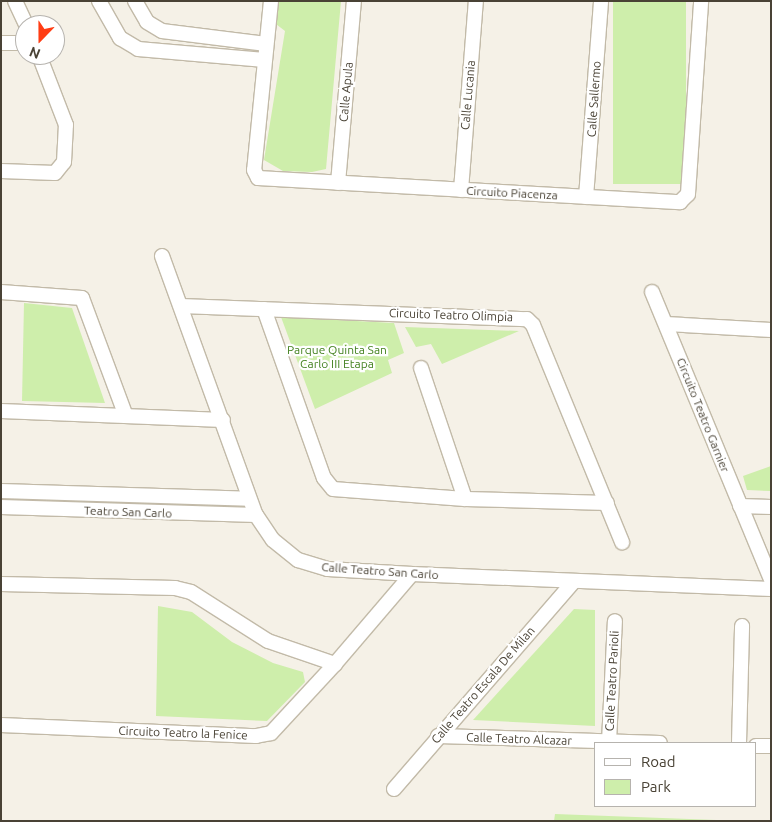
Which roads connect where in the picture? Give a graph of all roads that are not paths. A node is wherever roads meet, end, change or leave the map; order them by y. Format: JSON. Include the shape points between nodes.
{"nodes":[{"id":1,"x":15,"y":1,"type":"edge"},
{"id":2,"x":99,"y":1,"type":"edge"},
{"id":3,"x":135,"y":1,"type":"edge"},
{"id":4,"x":271,"y":1,"type":"edge"},
{"id":5,"x":354,"y":1,"type":"edge"},
{"id":6,"x":476,"y":1,"type":"edge"},
{"id":7,"x":601,"y":1,"type":"edge"},
{"id":8,"x":701,"y":1,"type":"edge"},
{"id":9,"x":21,"y":15,"type":"edge"},
{"id":10,"x":1,"y":43,"type":"edge"},
{"id":11,"x":15,"y":43,"type":"edge"},
{"id":12,"x":266,"y":44,"type":"junction"},
{"id":13,"x":264,"y":60,"type":"junction"},
{"id":14,"x":43,"y":65,"type":"edge"},
{"id":15,"x":1,"y":171,"type":"edge"},
{"id":16,"x":338,"y":183,"type":"junction"},
{"id":17,"x":461,"y":190,"type":"junction"},
{"id":18,"x":586,"y":197,"type":"junction"},
{"id":19,"x":162,"y":256,"type":"dead end"},
{"id":20,"x":1,"y":292,"type":"edge"},
{"id":21,"x":652,"y":292,"type":"dead end"},
{"id":22,"x":181,"y":306,"type":"junction"},
{"id":23,"x":264,"y":309,"type":"junction"},
{"id":24,"x":666,"y":324,"type":"junction"},
{"id":25,"x":771,"y":330,"type":"edge"},
{"id":26,"x":421,"y":368,"type":"dead end"},
{"id":27,"x":1,"y":411,"type":"edge"},
{"id":28,"x":126,"y":416,"type":"junction"},
{"id":29,"x":223,"y":420,"type":"junction"},
{"id":30,"x":1,"y":490,"type":"edge"},
{"id":31,"x":249,"y":499,"type":"junction"},
{"id":32,"x":465,"y":499,"type":"junction"},
{"id":33,"x":607,"y":503,"type":"junction"},
{"id":34,"x":740,"y":506,"type":"junction"},
{"id":35,"x":1,"y":507,"type":"edge"},
{"id":36,"x":771,"y":507,"type":"edge"},
{"id":37,"x":256,"y":515,"type":"junction"},
{"id":38,"x":622,"y":542,"type":"dead end"},
{"id":39,"x":412,"y":574,"type":"junction"},
{"id":40,"x":771,"y":580,"type":"edge"},
{"id":41,"x":573,"y":582,"type":"junction"},
{"id":42,"x":1,"y":584,"type":"edge"},
{"id":43,"x":771,"y":589,"type":"edge"},
{"id":44,"x":615,"y":621,"type":"dead end"},
{"id":45,"x":742,"y":626,"type":"dead end"},
{"id":46,"x":336,"y":664,"type":"junction"},
{"id":47,"x":1,"y":725,"type":"edge"},
{"id":48,"x":438,"y":736,"type":"junction"},
{"id":49,"x":609,"y":742,"type":"joint"},
{"id":50,"x":739,"y":742,"type":"edge"},
{"id":51,"x":757,"y":746,"type":"edge"},
{"id":52,"x":771,"y":746,"type":"edge"},
{"id":53,"x":394,"y":790,"type":"dead end"}],
"edges":[{"from":1,"to":9,"type":"street"},
{"from":2,"to":13,"type":"street","via":[[120,38],[138,49]]},
{"from":3,"to":12,"type":"street","via":[[141,15],[155,28],[174,34]]},
{"from":4,"to":12,"type":"street","name":"Circuito Piacenza"},
{"from":5,"to":16,"type":"street","name":"Calle Apula"},
{"from":6,"to":17,"type":"street","name":"Calle Lucania"},
{"from":7,"to":18,"type":"street","name":"Calle Sallermo"},
{"from":8,"to":18,"type":"street","name":"Circuito Piacenza","via":[[687,197],[680,202]]},
{"from":10,"to":11,"type":"street"},
{"from":12,"to":13,"type":"street","name":"Circuito Piacenza"},
{"from":13,"to":16,"type":"street","name":"Circuito Piacenza","via":[[256,174],[262,179]]},
{"from":14,"to":15,"type":"street","via":[[66,125],[64,162],[55,173]]},
{"from":16,"to":17,"type":"street","name":"Circuito Piacenza"},
{"from":17,"to":18,"type":"street","name":"Circuito Piacenza"},
{"from":19,"to":22,"type":"street","name":"Calle Teatro San Carlo"},
{"from":20,"to":28,"type":"street","via":[[82,298]]},
{"from":21,"to":24,"type":"street","name":"Circuito Teatro Garnier"},
{"from":22,"to":23,"type":"street","name":"Circuito Teatro Olimpia"},
{"from":22,"to":29,"type":"street","name":"Calle Teatro San Carlo"},
{"from":23,"to":32,"type":"street","via":[[324,478],[333,489]]},
{"from":23,"to":33,"type":"street","name":"Circuito Teatro Olimpia","via":[[527,319],[533,325]]},
{"from":24,"to":25,"type":"street"},
{"from":24,"to":34,"type":"street","name":"Circuito Teatro Garnier"},
{"from":26,"to":32,"type":"street"},
{"from":27,"to":28,"type":"street"},
{"from":28,"to":29,"type":"street"},
{"from":29,"to":31,"type":"street","name":"Calle Teatro San Carlo"},
{"from":30,"to":31,"type":"street","name":"Teatro San Carlo"},
{"from":31,"to":37,"type":"street","name":"Calle Teatro San Carlo"},
{"from":32,"to":33,"type":"street"},
{"from":33,"to":38,"type":"street","name":"Circuito Teatro Olimpia"},
{"from":34,"to":36,"type":"street"},
{"from":34,"to":40,"type":"street","name":"Circuito Teatro Garnier"},
{"from":35,"to":37,"type":"street","name":"Teatro San Carlo"},
{"from":37,"to":39,"type":"street","name":"Calle Teatro San Carlo","via":[[273,540],[298,560],[328,569]]},
{"from":39,"to":41,"type":"street","name":"Calle Teatro San Carlo"},
{"from":39,"to":46,"type":"street","name":"Circuito Teatro la Fenice"},
{"from":41,"to":43,"type":"street","name":"Calle Teatro San Carlo"},
{"from":41,"to":48,"type":"street","name":"Calle Teatro Escala De Milan"},
{"from":42,"to":46,"type":"street","via":[[183,590],[206,600],[242,627],[268,641]]},
{"from":44,"to":49,"type":"street","name":"Calle Teatro Parioli"},
{"from":45,"to":50,"type":"street"},
{"from":46,"to":47,"type":"street","name":"Circuito Teatro la Fenice","via":[[277,728],[264,736]]},
{"from":48,"to":49,"type":"street","name":"Calle Teatro Alcazar"},
{"from":48,"to":53,"type":"street","name":"Calle Teatro Escala De Milan"},
{"from":51,"to":52,"type":"street"}]}
